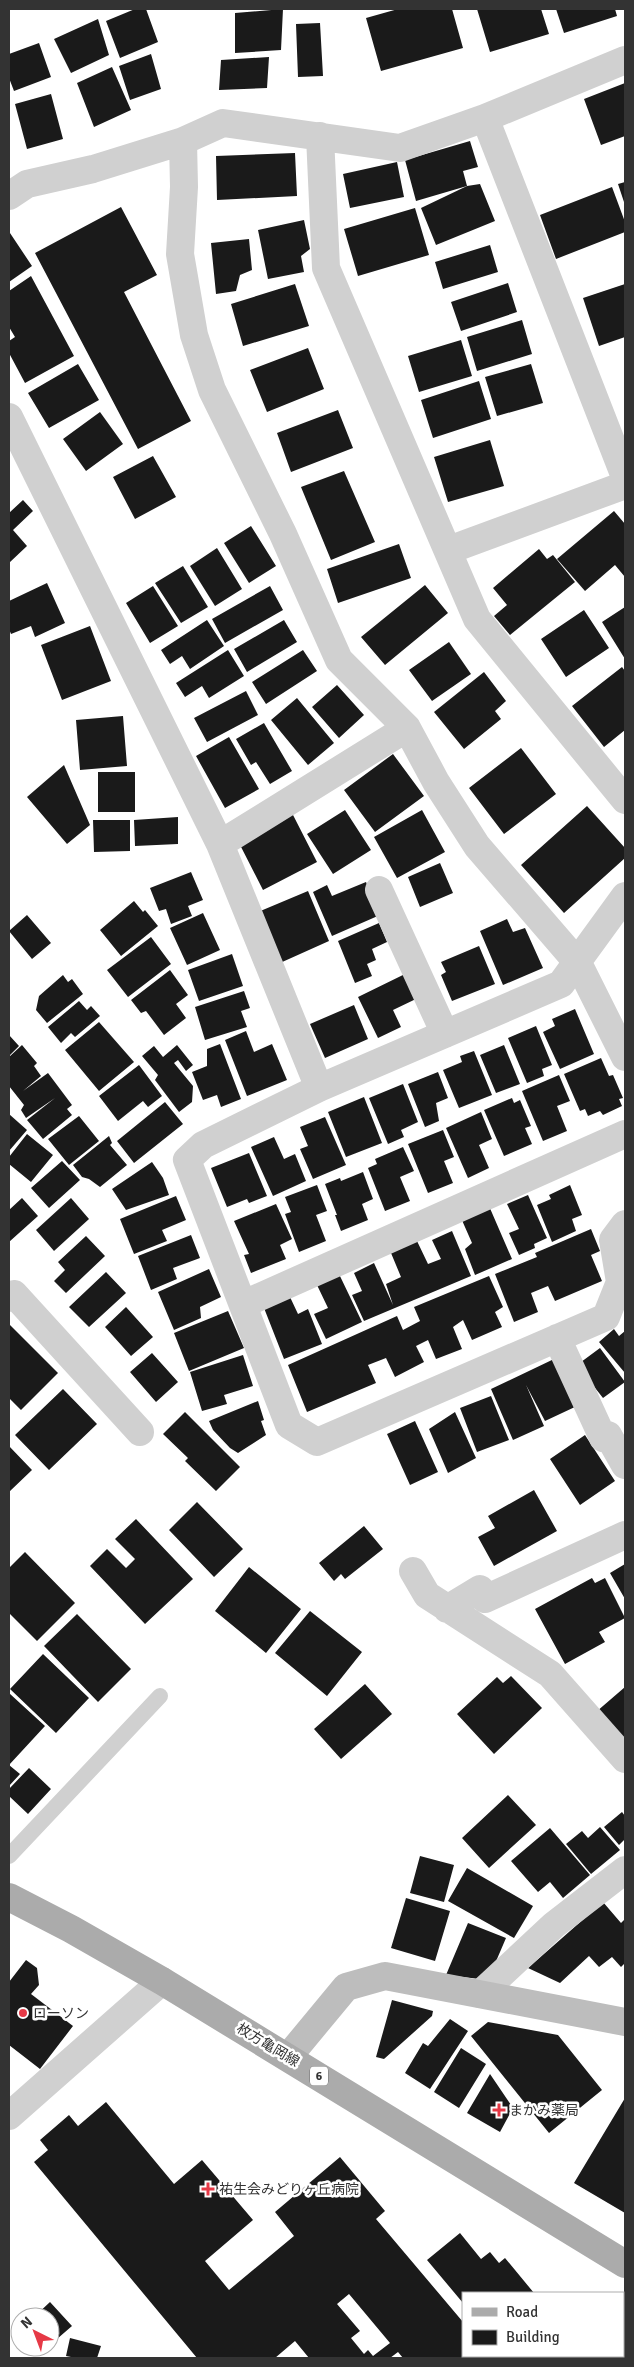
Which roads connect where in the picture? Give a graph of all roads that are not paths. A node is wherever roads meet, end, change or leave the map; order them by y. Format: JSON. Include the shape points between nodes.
{"nodes":[{"id":1,"x":625,"y":60,"type":"edge"},
{"id":2,"x":485,"y":118,"type":"junction"},
{"id":3,"x":320,"y":136,"type":"junction"},
{"id":4,"x":184,"y":141,"type":"junction"},
{"id":5,"x":9,"y":196,"type":"edge"},
{"id":6,"x":9,"y":417,"type":"edge"},
{"id":7,"x":625,"y":477,"type":"edge"},
{"id":8,"x":625,"y":484,"type":"edge"},
{"id":9,"x":449,"y":550,"type":"junction"},
{"id":10,"x":407,"y":728,"type":"junction"},
{"id":11,"x":625,"y":800,"type":"edge"},
{"id":12,"x":220,"y":844,"type":"junction"},
{"id":13,"x":380,"y":890,"type":"dead end"},
{"id":14,"x":625,"y":897,"type":"edge"},
{"id":15,"x":578,"y":963,"type":"junction"},
{"id":16,"x":445,"y":1034,"type":"junction"},
{"id":17,"x":625,"y":1057,"type":"edge"},
{"id":18,"x":318,"y":1088,"type":"junction"},
{"id":19,"x":625,"y":1134,"type":"edge"},
{"id":20,"x":625,"y":1224,"type":"edge"},
{"id":21,"x":9,"y":1298,"type":"edge"},
{"id":22,"x":244,"y":1304,"type":"junction"},
{"id":23,"x":557,"y":1338,"type":"junction"},
{"id":24,"x":140,"y":1432,"type":"dead end"},
{"id":25,"x":625,"y":1465,"type":"edge"},
{"id":26,"x":625,"y":1535,"type":"edge"},
{"id":27,"x":413,"y":1571,"type":"dead end"},
{"id":28,"x":447,"y":1609,"type":"junction"},
{"id":29,"x":160,"y":1696,"type":"dead end"},
{"id":30,"x":625,"y":1759,"type":"edge"},
{"id":31,"x":9,"y":1856,"type":"edge"},
{"id":32,"x":625,"y":1870,"type":"edge"},
{"id":33,"x":9,"y":1897,"type":"edge"},
{"id":34,"x":162,"y":1981,"type":"junction"},
{"id":35,"x":480,"y":1994,"type":"junction"},
{"id":36,"x":625,"y":2022,"type":"edge"},
{"id":37,"x":288,"y":2057,"type":"junction"},
{"id":38,"x":9,"y":2116,"type":"edge"},
{"id":39,"x":625,"y":2264,"type":"edge"}],
"edges":[{"from":1,"to":2,"type":"street"},
{"from":2,"to":3,"type":"street","via":[[400,148]]},
{"from":2,"to":7,"type":"street"},
{"from":3,"to":4,"type":"street","via":[[223,123]]},
{"from":3,"to":9,"type":"street","via":[[326,268]]},
{"from":4,"to":5,"type":"street","via":[[93,169],[27,184]]},
{"from":4,"to":10,"type":"street","via":[[180,254],[194,335],[212,390],[283,534],[339,660]]},
{"from":6,"to":12,"type":"street"},
{"from":8,"to":9,"type":"street"},
{"from":9,"to":11,"type":"street","via":[[478,619]]},
{"from":10,"to":12,"type":"street"},
{"from":10,"to":15,"type":"street","via":[[436,782],[477,846]]},
{"from":12,"to":18,"type":"street"},
{"from":13,"to":16,"type":"street"},
{"from":14,"to":15,"type":"street"},
{"from":15,"to":16,"type":"street","via":[[561,984]]},
{"from":15,"to":17,"type":"street"},
{"from":16,"to":18,"type":"street"},
{"from":18,"to":22,"type":"street","via":[[203,1145],[187,1160]]},
{"from":19,"to":22,"type":"street"},
{"from":20,"to":23,"type":"street","via":[[612,1240],[620,1282],[606,1317]]},
{"from":21,"to":24,"type":"street","via":[[14,1294]]},
{"from":22,"to":23,"type":"street","via":[[289,1426],[317,1442]]},
{"from":23,"to":25,"type":"street","via":[[603,1438],[608,1435]]},
{"from":26,"to":28,"type":"street","via":[[485,1599],[480,1589]]},
{"from":27,"to":28,"type":"street","via":[[427,1595]]},
{"from":28,"to":30,"type":"street","via":[[550,1674]]},
{"from":29,"to":31,"type":"lane"},
{"from":32,"to":35,"type":"street","via":[[554,1925]]},
{"from":33,"to":34,"type":"main road","name":"枚方亀岡線","number":"6"},
{"from":34,"to":37,"type":"main road","name":"枚方亀岡線","number":"6"},
{"from":34,"to":38,"type":"street"},
{"from":35,"to":36,"type":"street"},
{"from":35,"to":37,"type":"street","via":[[385,1976],[364,1980],[346,1987]]},
{"from":37,"to":39,"type":"main road","name":"枚方亀岡線","number":"6"}]}
